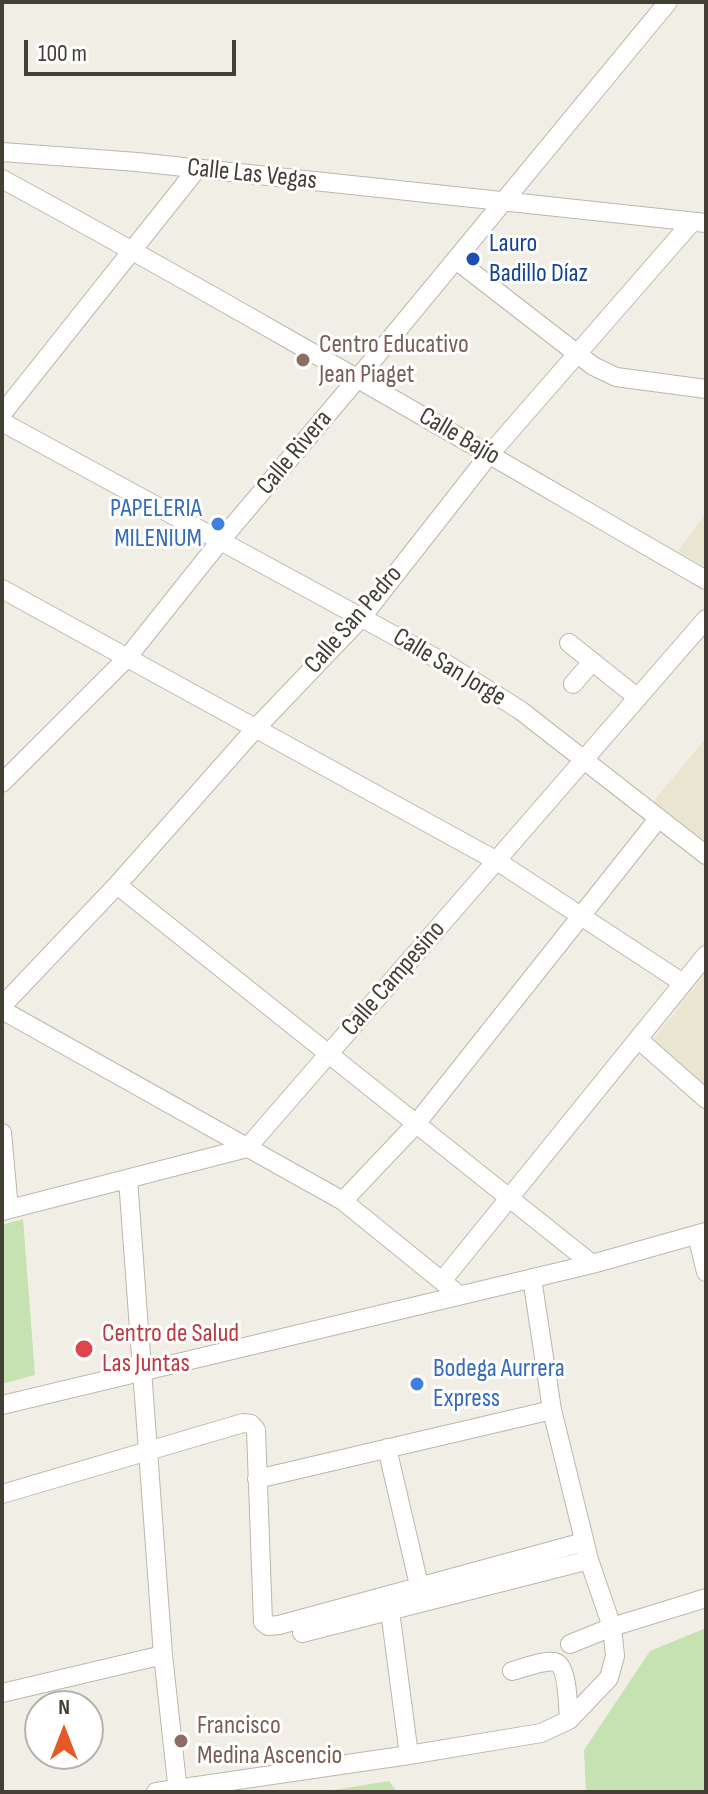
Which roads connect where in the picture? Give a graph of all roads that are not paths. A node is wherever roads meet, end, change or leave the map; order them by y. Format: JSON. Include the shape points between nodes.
{"nodes":[{"id":1,"x":668,"y":2,"type":"edge"},
{"id":2,"x":2,"y":152,"type":"edge"},
{"id":3,"x":197,"y":169,"type":"junction"},
{"id":4,"x":2,"y":179,"type":"edge"},
{"id":5,"x":502,"y":202,"type":"junction"},
{"id":6,"x":699,"y":223,"type":"edge"},
{"id":7,"x":132,"y":250,"type":"junction"},
{"id":8,"x":456,"y":260,"type":"junction"},
{"id":9,"x":577,"y":354,"type":"junction"},
{"id":10,"x":358,"y":378,"type":"junction"},
{"id":11,"x":706,"y":389,"type":"edge"},
{"id":12,"x":2,"y":414,"type":"edge"},
{"id":13,"x":2,"y":422,"type":"edge"},
{"id":14,"x":489,"y":455,"type":"junction"},
{"id":15,"x":221,"y":540,"type":"junction"},
{"id":16,"x":706,"y":580,"type":"edge"},
{"id":17,"x":2,"y":589,"type":"edge"},
{"id":18,"x":362,"y":617,"type":"junction"},
{"id":19,"x":706,"y":619,"type":"edge"},
{"id":20,"x":569,"y":643,"type":"dead end"},
{"id":21,"x":127,"y":658,"type":"junction"},
{"id":22,"x":592,"y":662,"type":"junction"},
{"id":23,"x":573,"y":684,"type":"dead end"},
{"id":24,"x":638,"y":698,"type":"junction"},
{"id":25,"x":255,"y":729,"type":"junction"},
{"id":26,"x":584,"y":761,"type":"junction"},
{"id":27,"x":2,"y":783,"type":"edge"},
{"id":28,"x":658,"y":819,"type":"junction"},
{"id":29,"x":706,"y":855,"type":"edge"},
{"id":30,"x":497,"y":861,"type":"junction"},
{"id":31,"x":117,"y":885,"type":"junction"},
{"id":32,"x":580,"y":917,"type":"junction"},
{"id":33,"x":706,"y":955,"type":"edge"},
{"id":34,"x":683,"y":983,"type":"junction"},
{"id":35,"x":2,"y":1008,"type":"edge"},
{"id":36,"x":638,"y":1039,"type":"junction"},
{"id":37,"x":328,"y":1054,"type":"junction"},
{"id":38,"x":706,"y":1099,"type":"edge"},
{"id":39,"x":416,"y":1124,"type":"junction"},
{"id":40,"x":2,"y":1133,"type":"edge"},
{"id":41,"x":247,"y":1148,"type":"junction"},
{"id":42,"x":128,"y":1179,"type":"junction"},
{"id":43,"x":509,"y":1198,"type":"junction"},
{"id":44,"x":343,"y":1201,"type":"junction"},
{"id":45,"x":6,"y":1210,"type":"edge"},
{"id":46,"x":702,"y":1241,"type":"edge"},
{"id":47,"x":592,"y":1264,"type":"junction"},
{"id":48,"x":706,"y":1272,"type":"edge"},
{"id":49,"x":532,"y":1278,"type":"junction"},
{"id":50,"x":442,"y":1281,"type":"junction"},
{"id":51,"x":459,"y":1295,"type":"junction"},
{"id":52,"x":142,"y":1371,"type":"junction"},
{"id":53,"x":2,"y":1405,"type":"edge"},
{"id":54,"x":552,"y":1410,"type":"junction"},
{"id":55,"x":387,"y":1448,"type":"junction"},
{"id":56,"x":148,"y":1452,"type":"junction"},
{"id":57,"x":257,"y":1479,"type":"junction"},
{"id":58,"x":2,"y":1494,"type":"edge"},
{"id":59,"x":586,"y":1551,"type":"junction"},
{"id":60,"x":419,"y":1585,"type":"junction"},
{"id":61,"x":706,"y":1598,"type":"edge"},
{"id":62,"x":390,"y":1611,"type":"junction"},
{"id":63,"x":612,"y":1627,"type":"junction"},
{"id":64,"x":302,"y":1633,"type":"dead end"},
{"id":65,"x":570,"y":1644,"type":"dead end"},
{"id":66,"x":163,"y":1655,"type":"junction"},
{"id":67,"x":512,"y":1671,"type":"dead end"},
{"id":68,"x":2,"y":1693,"type":"edge"},
{"id":69,"x":569,"y":1720,"type":"junction"},
{"id":70,"x":409,"y":1755,"type":"junction"},
{"id":71,"x":177,"y":1790,"type":"edge"},
{"id":72,"x":156,"y":1792,"type":"edge"}],
"edges":[{"from":1,"to":5,"type":"street","name":"Calle Rivera"},
{"from":2,"to":3,"type":"street","name":"Calle Las Vegas"},
{"from":3,"to":5,"type":"street","name":"Calle Las Vegas"},
{"from":3,"to":7,"type":"street"},
{"from":4,"to":7,"type":"street","name":"Calle Bajío"},
{"from":5,"to":6,"type":"street","name":"Calle Las Vegas"},
{"from":5,"to":8,"type":"street","name":"Calle Rivera"},
{"from":6,"to":9,"type":"street","name":"Calle San Pedro"},
{"from":7,"to":10,"type":"street","name":"Calle Bajío"},
{"from":7,"to":12,"type":"street"},
{"from":8,"to":9,"type":"street"},
{"from":8,"to":10,"type":"street","name":"Calle Rivera"},
{"from":9,"to":11,"type":"street","via":[[616,377]]},
{"from":9,"to":14,"type":"street","name":"Calle San Pedro"},
{"from":10,"to":14,"type":"street","name":"Calle Bajío"},
{"from":10,"to":15,"type":"street","name":"Calle Rivera"},
{"from":13,"to":15,"type":"street","name":"Calle San Jorge"},
{"from":14,"to":16,"type":"street","name":"Calle Bajío"},
{"from":14,"to":18,"type":"street","name":"Calle San Pedro"},
{"from":15,"to":18,"type":"street","name":"Calle San Jorge"},
{"from":15,"to":21,"type":"street","name":"Calle Rivera"},
{"from":17,"to":21,"type":"street"},
{"from":18,"to":25,"type":"street","name":"Calle San Pedro"},
{"from":18,"to":26,"type":"street","name":"Calle San Jorge","via":[[520,710]]},
{"from":19,"to":24,"type":"street","name":"Calle Campesino"},
{"from":20,"to":22,"type":"street"},
{"from":21,"to":25,"type":"street"},
{"from":21,"to":27,"type":"street","name":"Calle Rivera"},
{"from":22,"to":23,"type":"street"},
{"from":22,"to":24,"type":"street"},
{"from":24,"to":26,"type":"street","name":"Calle Campesino"},
{"from":25,"to":30,"type":"street"},
{"from":25,"to":31,"type":"street","name":"Calle San Pedro"},
{"from":26,"to":28,"type":"street","name":"Calle San Jorge"},
{"from":26,"to":30,"type":"street","name":"Calle Campesino"},
{"from":28,"to":29,"type":"street","name":"Calle San Jorge"},
{"from":28,"to":32,"type":"street"},
{"from":30,"to":32,"type":"street"},
{"from":30,"to":37,"type":"street","name":"Calle Campesino"},
{"from":31,"to":35,"type":"street","name":"Calle San Pedro"},
{"from":31,"to":37,"type":"street"},
{"from":32,"to":34,"type":"street"},
{"from":32,"to":39,"type":"street"},
{"from":33,"to":34,"type":"street"},
{"from":34,"to":36,"type":"street"},
{"from":35,"to":41,"type":"street"},
{"from":36,"to":38,"type":"street"},
{"from":36,"to":43,"type":"street"},
{"from":37,"to":39,"type":"street"},
{"from":37,"to":41,"type":"street","name":"Calle Campesino"},
{"from":39,"to":43,"type":"street"},
{"from":39,"to":44,"type":"street"},
{"from":40,"to":45,"type":"street"},
{"from":41,"to":42,"type":"street"},
{"from":41,"to":44,"type":"street"},
{"from":42,"to":45,"type":"street"},
{"from":42,"to":52,"type":"street"},
{"from":43,"to":47,"type":"street"},
{"from":43,"to":50,"type":"street"},
{"from":44,"to":50,"type":"street"},
{"from":46,"to":47,"type":"street"},
{"from":46,"to":48,"type":"street"},
{"from":47,"to":49,"type":"street"},
{"from":49,"to":51,"type":"street"},
{"from":49,"to":54,"type":"street"},
{"from":50,"to":51,"type":"street"},
{"from":51,"to":52,"type":"street"},
{"from":52,"to":53,"type":"street"},
{"from":52,"to":56,"type":"street"},
{"from":54,"to":55,"type":"street"},
{"from":54,"to":59,"type":"street"},
{"from":55,"to":57,"type":"street"},
{"from":55,"to":60,"type":"street"},
{"from":56,"to":57,"type":"street","via":[[251,1424],[256,1430]]},
{"from":56,"to":58,"type":"street"},
{"from":56,"to":66,"type":"street"},
{"from":57,"to":60,"type":"street","via":[[263,1622],[268,1626]]},
{"from":59,"to":60,"type":"street"},
{"from":59,"to":62,"type":"street"},
{"from":59,"to":63,"type":"street"},
{"from":61,"to":63,"type":"street"},
{"from":62,"to":64,"type":"street"},
{"from":62,"to":70,"type":"street"},
{"from":63,"to":65,"type":"street"},
{"from":63,"to":69,"type":"street","via":[[615,1656],[609,1678]]},
{"from":66,"to":68,"type":"street"},
{"from":66,"to":71,"type":"street"},
{"from":67,"to":69,"type":"street","via":[[557,1663],[565,1681]]},
{"from":69,"to":70,"type":"street","via":[[541,1733]]},
{"from":70,"to":71,"type":"street"},
{"from":71,"to":72,"type":"street"}]}
